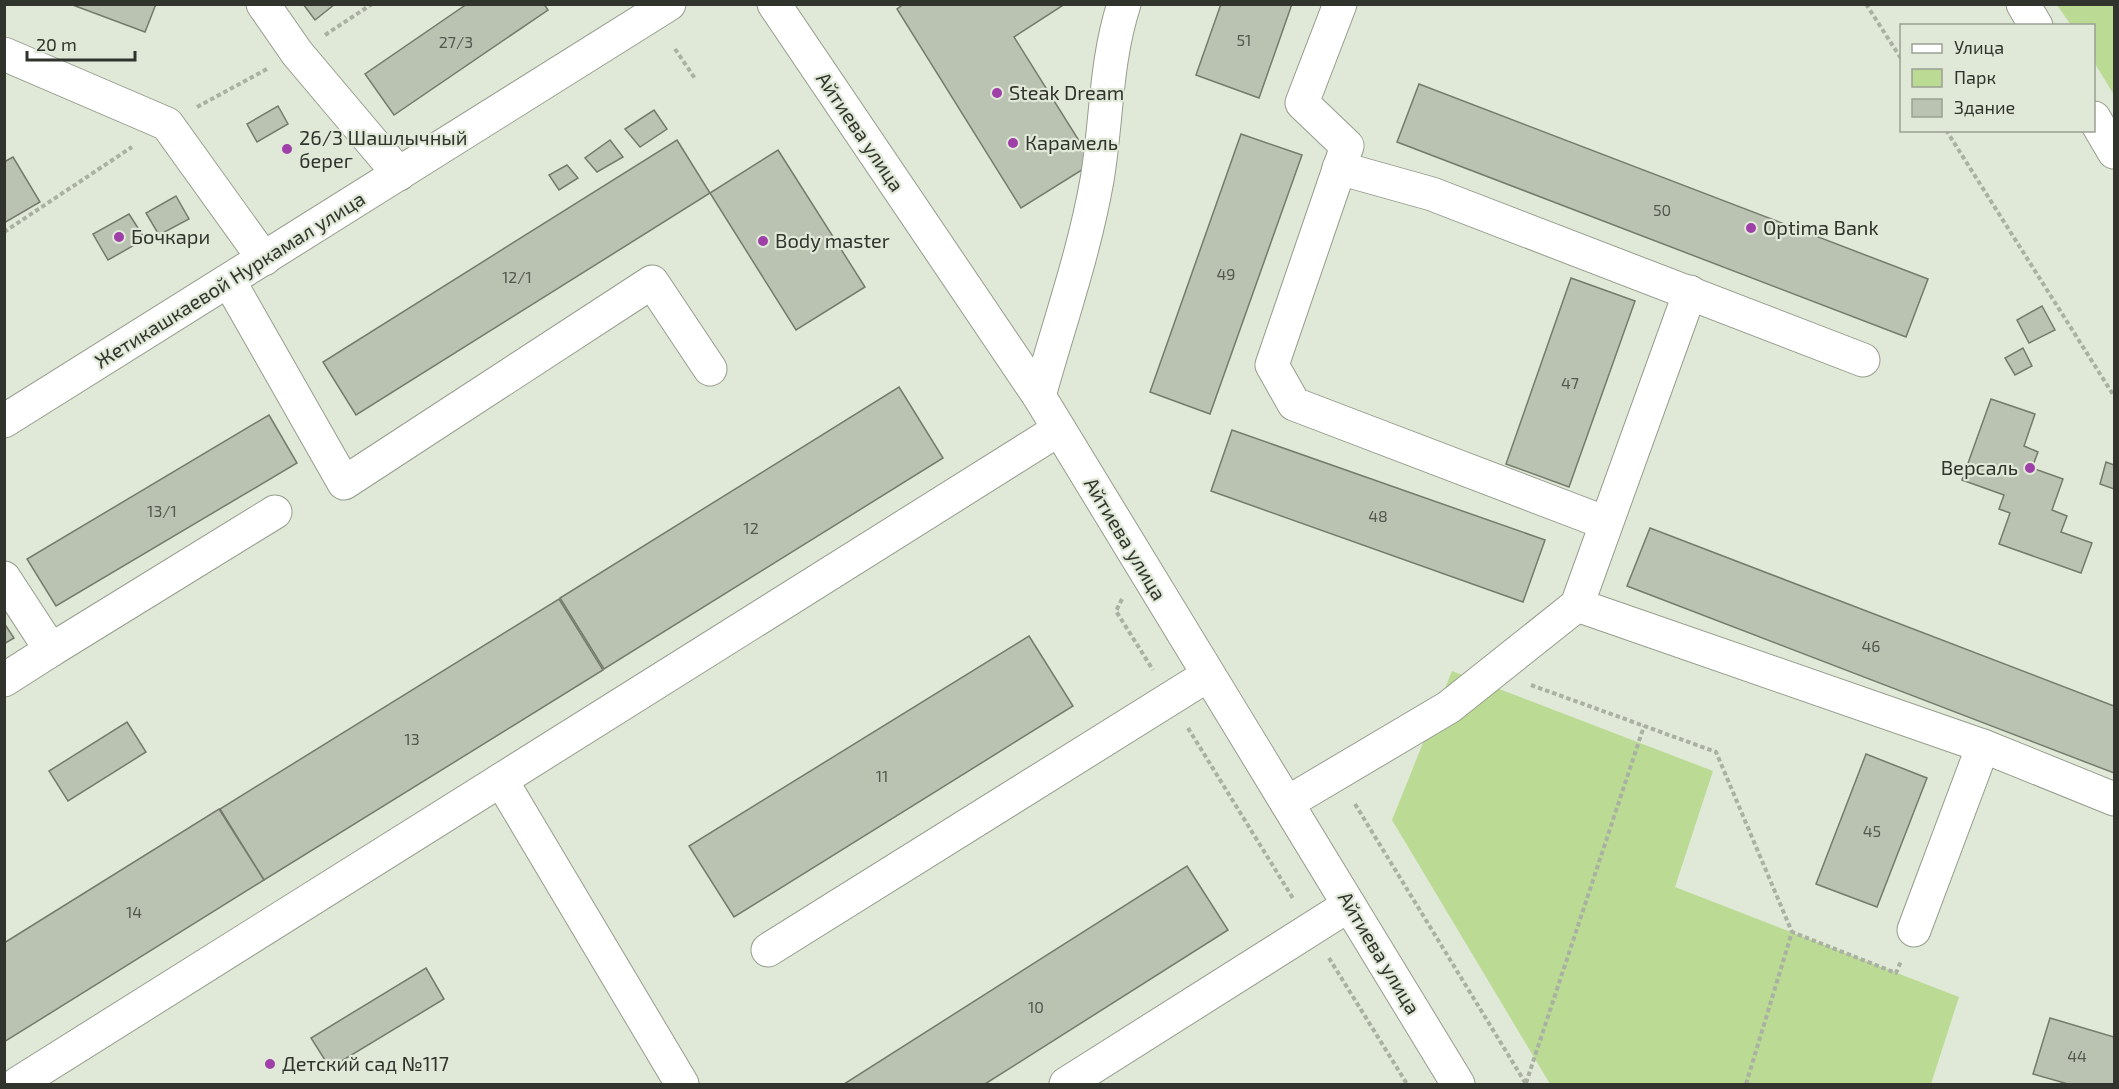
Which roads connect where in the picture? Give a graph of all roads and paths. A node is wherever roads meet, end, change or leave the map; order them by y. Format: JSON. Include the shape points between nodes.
{"nodes":[{"id":1,"x":263,"y":4,"type":"edge"},
{"id":2,"x":669,"y":4,"type":"edge"},
{"id":3,"x":774,"y":4,"type":"edge"},
{"id":4,"x":1124,"y":4,"type":"edge"},
{"id":5,"x":1340,"y":4,"type":"edge"},
{"id":6,"x":1866,"y":4,"type":"edge"},
{"id":7,"x":2024,"y":4,"type":"edge"},
{"id":8,"x":2035,"y":24,"type":"edge"},
{"id":9,"x":675,"y":49,"type":"dead end"},
{"id":10,"x":4,"y":54,"type":"edge"},
{"id":11,"x":1900,"y":57,"type":"edge"},
{"id":12,"x":696,"y":80,"type":"dead end"},
{"id":13,"x":2095,"y":120,"type":"edge"},
{"id":14,"x":1947,"y":132,"type":"edge"},
{"id":15,"x":2115,"y":152,"type":"edge"},
{"id":16,"x":1339,"y":168,"type":"junction"},
{"id":17,"x":399,"y":174,"type":"junction"},
{"id":18,"x":264,"y":259,"type":"junction"},
{"id":19,"x":229,"y":281,"type":"junction"},
{"id":20,"x":1690,"y":292,"type":"junction"},
{"id":21,"x":1863,"y":360,"type":"dead end"},
{"id":22,"x":710,"y":369,"type":"dead end"},
{"id":23,"x":1039,"y":396,"type":"junction"},
{"id":24,"x":2115,"y":396,"type":"edge"},
{"id":25,"x":4,"y":422,"type":"edge"},
{"id":26,"x":1058,"y":430,"type":"junction"},
{"id":27,"x":275,"y":512,"type":"dead end"},
{"id":28,"x":1606,"y":524,"type":"junction"},
{"id":29,"x":1141,"y":565,"type":"junction"},
{"id":30,"x":4,"y":578,"type":"edge"},
{"id":31,"x":1577,"y":605,"type":"junction"},
{"id":32,"x":51,"y":650,"type":"junction"},
{"id":33,"x":1493,"y":672,"type":"junction"},
{"id":34,"x":1208,"y":675,"type":"junction"},
{"id":35,"x":4,"y":680,"type":"edge"},
{"id":36,"x":1170,"y":699,"type":"junction"},
{"id":37,"x":1644,"y":726,"type":"junction"},
{"id":38,"x":1983,"y":746,"type":"junction"},
{"id":39,"x":1336,"y":774,"type":"junction"},
{"id":40,"x":501,"y":780,"type":"junction"},
{"id":41,"x":2115,"y":799,"type":"edge"},
{"id":42,"x":1287,"y":803,"type":"junction"},
{"id":43,"x":1349,"y":905,"type":"junction"},
{"id":44,"x":1311,"y":929,"type":"junction"},
{"id":45,"x":1914,"y":930,"type":"joint"},
{"id":46,"x":1792,"y":932,"type":"junction"},
{"id":47,"x":768,"y":950,"type":"dead end"},
{"id":48,"x":17,"y":1084,"type":"edge"},
{"id":49,"x":682,"y":1084,"type":"edge"},
{"id":50,"x":1066,"y":1084,"type":"edge"},
{"id":51,"x":1407,"y":1084,"type":"edge"},
{"id":52,"x":1458,"y":1084,"type":"edge"},
{"id":53,"x":1526,"y":1084,"type":"edge"},
{"id":54,"x":1746,"y":1084,"type":"edge"}],
"edges":[{"from":1,"to":17,"type":"street","via":[[297,53]]},
{"from":2,"to":17,"type":"street","name":"Жетикашкаевой Нуркамал улица"},
{"from":3,"to":23,"type":"street","name":"Айтиева улица"},
{"from":4,"to":23,"type":"street","via":[[1114,33],[1103,146],[1080,260]]},
{"from":5,"to":16,"type":"street","via":[[1302,103],[1347,146]]},
{"from":6,"to":11,"type":"path"},
{"from":7,"to":8,"type":"street"},
{"from":9,"to":12,"type":"path"},
{"from":10,"to":18,"type":"street","via":[[167,124]]},
{"from":13,"to":15,"type":"street"},
{"from":14,"to":24,"type":"path"},
{"from":16,"to":20,"type":"street","via":[[1432,194]]},
{"from":16,"to":28,"type":"street","via":[[1272,365],[1293,404]]},
{"from":17,"to":18,"type":"street","name":"Жетикашкаевой Нуркамал улица"},
{"from":18,"to":19,"type":"street","name":"Жетикашкаевой Нуркамал улица"},
{"from":19,"to":22,"type":"street","via":[[344,483],[652,282]]},
{"from":19,"to":25,"type":"street","name":"Жетикашкаевой Нуркамал улица"},
{"from":20,"to":21,"type":"street"},
{"from":20,"to":28,"type":"street"},
{"from":23,"to":26,"type":"street","name":"Айтиева улица"},
{"from":26,"to":29,"type":"street","name":"Айтиева улица"},
{"from":26,"to":40,"type":"street"},
{"from":27,"to":32,"type":"street"},
{"from":28,"to":31,"type":"street"},
{"from":29,"to":34,"type":"street","name":"Айтиева улица"},
{"from":29,"to":36,"type":"path","via":[[1116,611]]},
{"from":30,"to":32,"type":"street"},
{"from":31,"to":33,"type":"street"},
{"from":31,"to":38,"type":"street"},
{"from":32,"to":35,"type":"street"},
{"from":33,"to":37,"type":"path"},
{"from":33,"to":39,"type":"street","via":[[1449,707]]},
{"from":34,"to":36,"type":"street"},
{"from":34,"to":42,"type":"street","name":"Айтиева улица"},
{"from":36,"to":44,"type":"path"},
{"from":36,"to":47,"type":"street"},
{"from":37,"to":46,"type":"path","via":[[1716,752]]},
{"from":37,"to":53,"type":"path"},
{"from":38,"to":41,"type":"street"},
{"from":38,"to":45,"type":"street"},
{"from":39,"to":42,"type":"street"},
{"from":39,"to":53,"type":"path"},
{"from":40,"to":48,"type":"street"},
{"from":40,"to":49,"type":"street"},
{"from":42,"to":43,"type":"street","name":"Айтиева улица"},
{"from":43,"to":44,"type":"street"},
{"from":43,"to":52,"type":"street","name":"Айтиева улица"},
{"from":44,"to":50,"type":"street"},
{"from":44,"to":51,"type":"path"},
{"from":45,"to":46,"type":"path","via":[[1896,973]]},
{"from":46,"to":54,"type":"path"}]}
